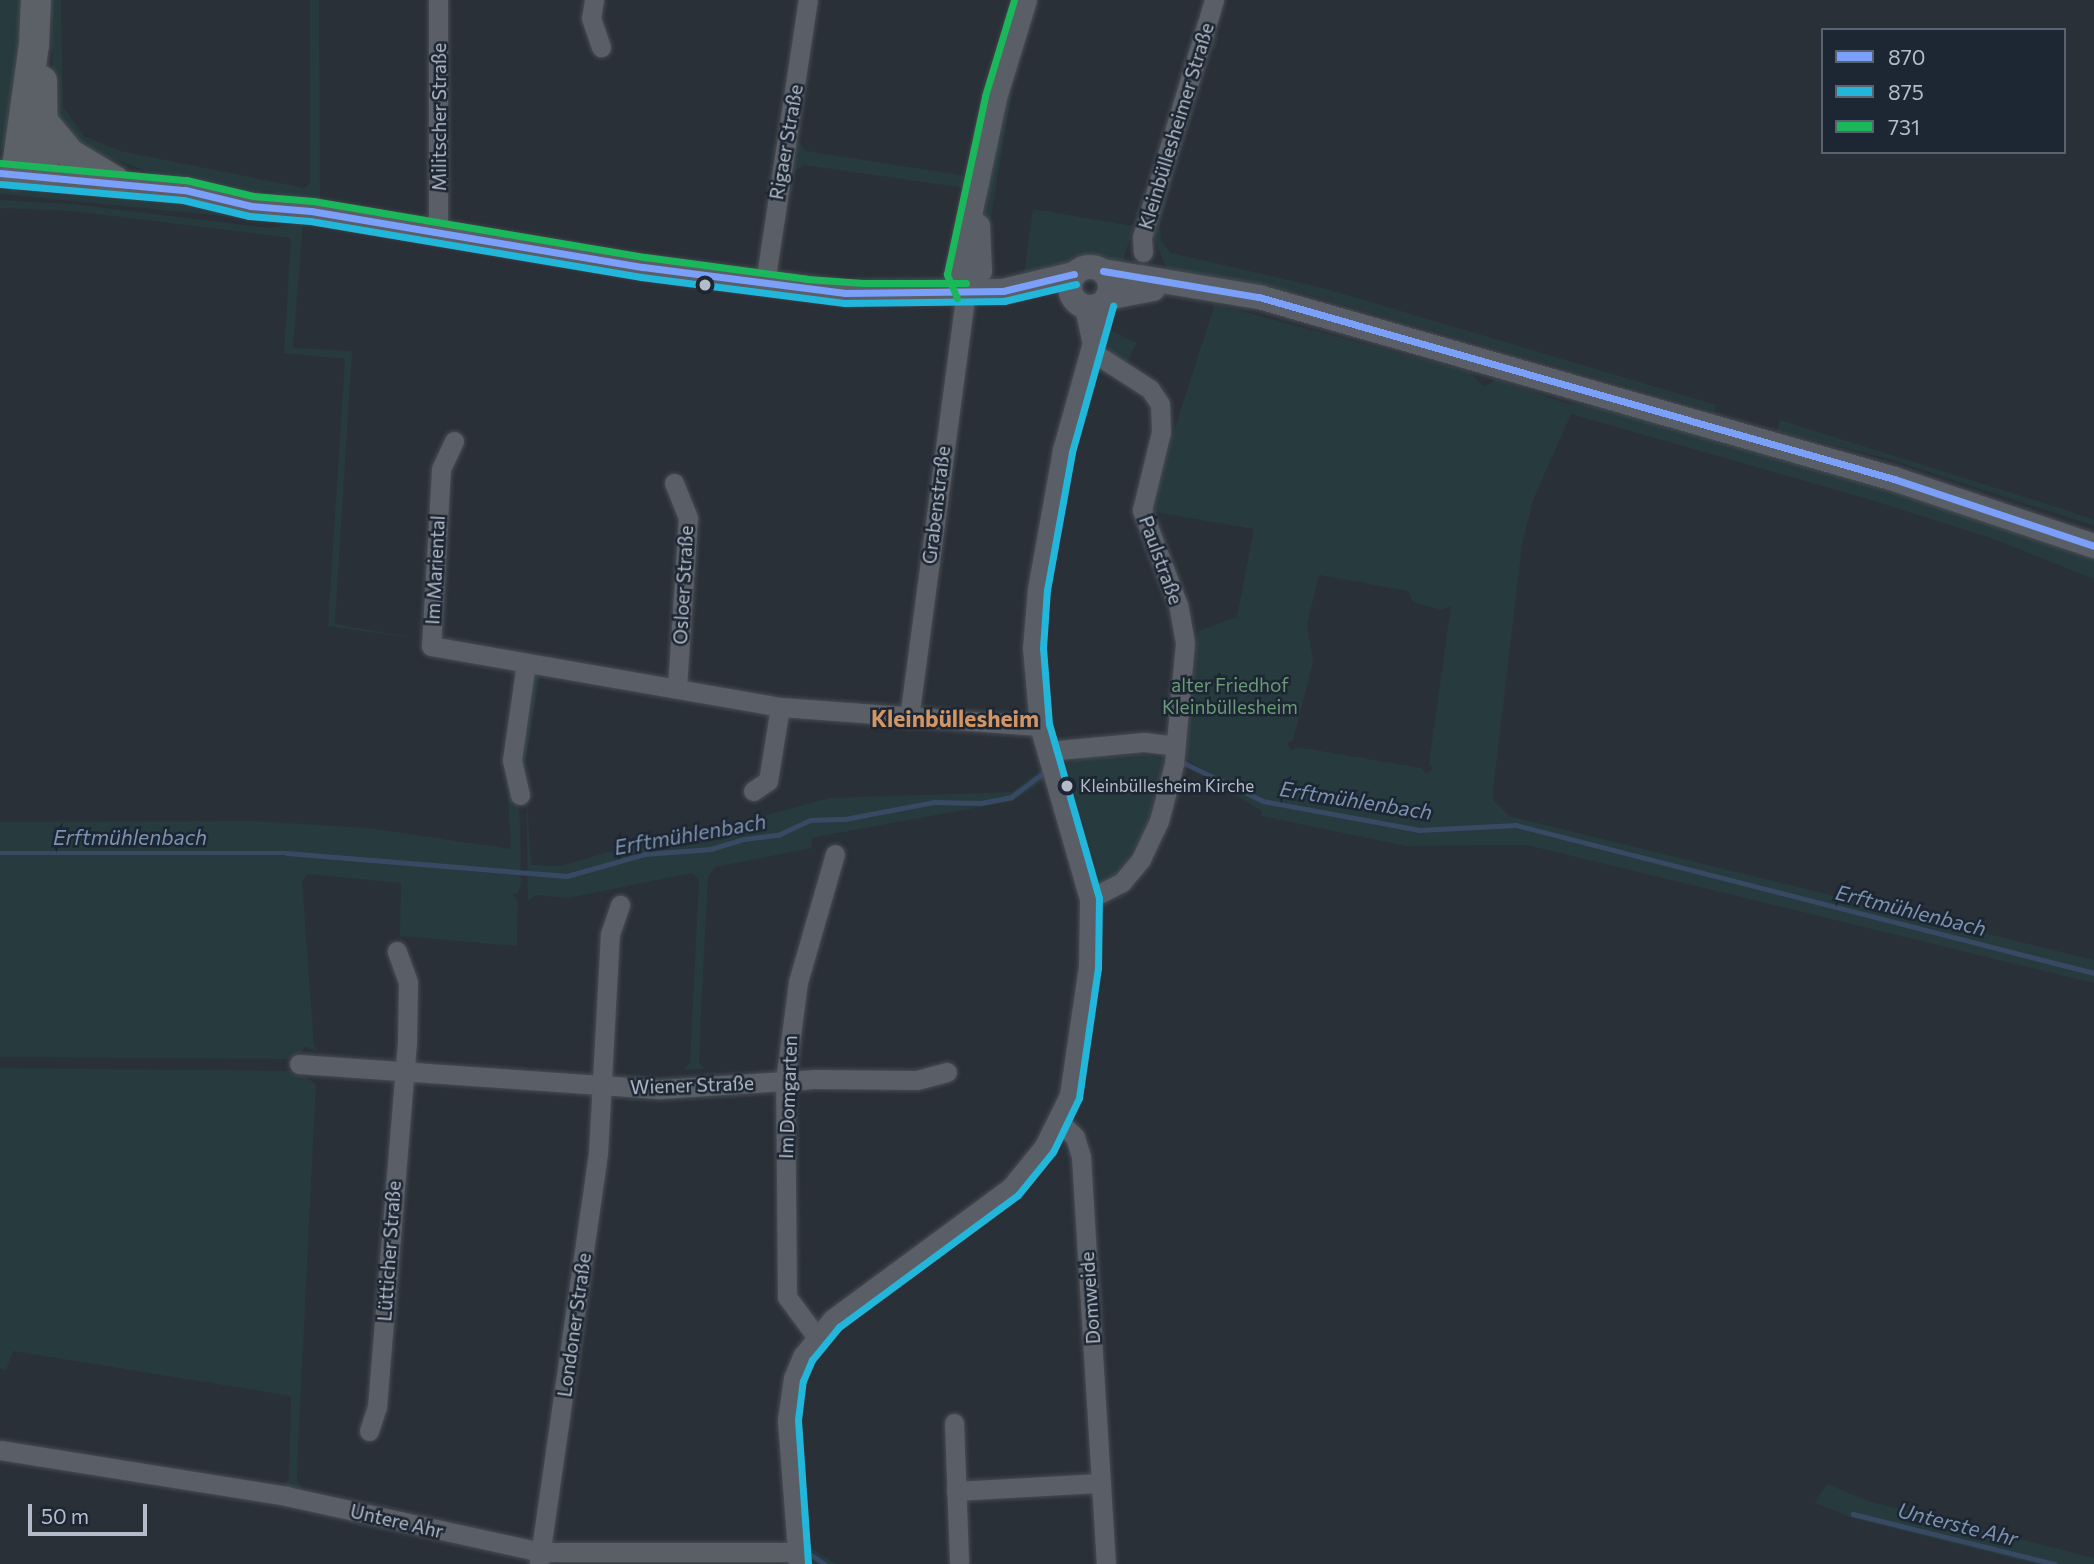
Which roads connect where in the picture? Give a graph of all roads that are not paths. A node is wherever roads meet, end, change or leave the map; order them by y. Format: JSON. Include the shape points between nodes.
{"nodes":[{"id":1,"x":36,"y":0,"type":"edge"},
{"id":2,"x":438,"y":0,"type":"edge"},
{"id":3,"x":594,"y":0,"type":"edge"},
{"id":4,"x":808,"y":0,"type":"edge"},
{"id":5,"x":1025,"y":0,"type":"edge"},
{"id":6,"x":1214,"y":0,"type":"edge"},
{"id":7,"x":34,"y":45,"type":"junction"},
{"id":8,"x":601,"y":47,"type":"dead end"},
{"id":9,"x":44,"y":123,"type":"junction"},
{"id":10,"x":20,"y":174,"type":"edge"},
{"id":11,"x":115,"y":181,"type":"junction"},
{"id":12,"x":438,"y":234,"type":"junction"},
{"id":13,"x":1143,"y":252,"type":"dead end"},
{"id":14,"x":765,"y":284,"type":"junction"},
{"id":15,"x":966,"y":293,"type":"junction"},
{"id":16,"x":1088,"y":296,"type":"junction"},
{"id":17,"x":1292,"y":309,"type":"junction"},
{"id":18,"x":1091,"y":351,"type":"junction"},
{"id":19,"x":454,"y":441,"type":"dead end"},
{"id":20,"x":674,"y":483,"type":"dead end"},
{"id":21,"x":2094,"y":546,"type":"edge"},
{"id":22,"x":526,"y":663,"type":"junction"},
{"id":23,"x":677,"y":689,"type":"junction"},
{"id":24,"x":780,"y":707,"type":"junction"},
{"id":25,"x":909,"y":718,"type":"junction"},
{"id":26,"x":1039,"y":726,"type":"junction"},
{"id":27,"x":1175,"y":755,"type":"junction"},
{"id":28,"x":1051,"y":761,"type":"junction"},
{"id":29,"x":752,"y":791,"type":"dead end"},
{"id":30,"x":520,"y":796,"type":"dead end"},
{"id":31,"x":835,"y":854,"type":"dead end"},
{"id":32,"x":1089,"y":899,"type":"junction"},
{"id":33,"x":620,"y":905,"type":"dead end"},
{"id":34,"x":397,"y":951,"type":"dead end"},
{"id":35,"x":299,"y":1064,"type":"dead end"},
{"id":36,"x":403,"y":1070,"type":"junction"},
{"id":37,"x":947,"y":1072,"type":"dead end"},
{"id":38,"x":785,"y":1081,"type":"junction"},
{"id":39,"x":603,"y":1086,"type":"junction"},
{"id":40,"x":1058,"y":1121,"type":"junction"},
{"id":41,"x":816,"y":1336,"type":"junction"},
{"id":42,"x":954,"y":1423,"type":"dead end"},
{"id":43,"x":369,"y":1431,"type":"dead end"},
{"id":44,"x":0,"y":1450,"type":"edge"},
{"id":45,"x":1101,"y":1483,"type":"junction"},
{"id":46,"x":956,"y":1491,"type":"junction"},
{"id":47,"x":540,"y":1558,"type":"edge"},
{"id":48,"x":797,"y":1558,"type":"edge"},
{"id":49,"x":959,"y":1562,"type":"edge"},
{"id":50,"x":1106,"y":1564,"type":"edge"}],
"edges":[{"from":1,"to":7,"type":"main road"},
{"from":2,"to":12,"type":"street","name":"Militscher Straße"},
{"from":3,"to":8,"type":"street","via":[[592,18]]},
{"from":4,"to":14,"type":"street","name":"Rigaer Straße"},
{"from":5,"to":15,"type":"street","via":[[995,98],[979,183],[980,271]]},
{"from":6,"to":13,"type":"street","name":"Kleinbüllesheimer Straße","via":[[1142,236]]},
{"from":7,"to":9,"type":"main road"},
{"from":7,"to":10,"type":"main road"},
{"from":9,"to":10,"type":"main road"},
{"from":9,"to":11,"type":"main road","via":[[70,154]]},
{"from":10,"to":11,"type":"street"},
{"from":11,"to":12,"type":"street"},
{"from":12,"to":14,"type":"street"},
{"from":14,"to":15,"type":"street","via":[[863,295]]},
{"from":15,"to":16,"type":"street"},
{"from":15,"to":25,"type":"street","name":"Grabenstraße"},
{"from":16,"to":17,"type":"street","via":[[1175,290]]},
{"from":16,"to":17,"type":"street","via":[[1110,282],[1103,271],[1231,290]]},
{"from":16,"to":18,"type":"street"},
{"from":17,"to":21,"type":"street","via":[[1894,479]]},
{"from":18,"to":26,"type":"street","via":[[1062,450],[1037,589],[1032,648]]},
{"from":18,"to":27,"type":"street","name":"Paulstraße","via":[[1150,389],[1160,404],[1161,432],[1142,510],[1182,622],[1183,681]]},
{"from":19,"to":22,"type":"street","name":"Im Mariental","via":[[441,469],[431,646]]},
{"from":20,"to":23,"type":"street","name":"Osloer Straße","via":[[688,518]]},
{"from":22,"to":23,"type":"street","name":"Im Mariental"},
{"from":22,"to":30,"type":"street","via":[[512,760]]},
{"from":23,"to":24,"type":"street","name":"Im Mariental"},
{"from":24,"to":25,"type":"street","name":"Im Mariental"},
{"from":24,"to":29,"type":"street","via":[[768,781]]},
{"from":25,"to":26,"type":"street","name":"Im Mariental"},
{"from":26,"to":28,"type":"street"},
{"from":27,"to":28,"type":"street","via":[[1133,743]]},
{"from":27,"to":32,"type":"street","name":"Paulstraße","via":[[1159,821],[1141,859],[1115,889]]},
{"from":28,"to":32,"type":"street"},
{"from":31,"to":38,"type":"street","name":"Im Domgarten","via":[[798,982]]},
{"from":32,"to":40,"type":"street","via":[[1088,967],[1076,1059]]},
{"from":33,"to":39,"type":"street","name":"Wiener Straße","via":[[610,934]]},
{"from":34,"to":36,"type":"street","via":[[408,982]]},
{"from":35,"to":36,"type":"street","name":"Wiener Straße"},
{"from":36,"to":39,"type":"street","name":"Wiener Straße"},
{"from":36,"to":43,"type":"street","name":"Lütticher Straße","via":[[377,1407]]},
{"from":37,"to":38,"type":"street","name":"Wiener Straße","via":[[917,1080]]},
{"from":38,"to":39,"type":"street","name":"Wiener Straße","via":[[661,1089]]},
{"from":38,"to":41,"type":"street","name":"Im Domgarten","via":[[787,1297]]},
{"from":39,"to":47,"type":"street","name":"Londoner Straße","via":[[598,1154]]},
{"from":40,"to":41,"type":"street","via":[[1034,1160],[999,1199],[843,1310]]},
{"from":40,"to":45,"type":"street","name":"Domweide","via":[[1075,1137],[1081,1157]]},
{"from":41,"to":48,"type":"street","via":[[797,1366],[788,1406]]},
{"from":42,"to":46,"type":"street"},
{"from":44,"to":47,"type":"street","name":"Untere Ahr","via":[[286,1496]]},
{"from":45,"to":46,"type":"street"},
{"from":45,"to":50,"type":"street","name":"Domweide"},
{"from":46,"to":49,"type":"street"},
{"from":47,"to":48,"type":"street","name":"Untere Ahr"}]}
